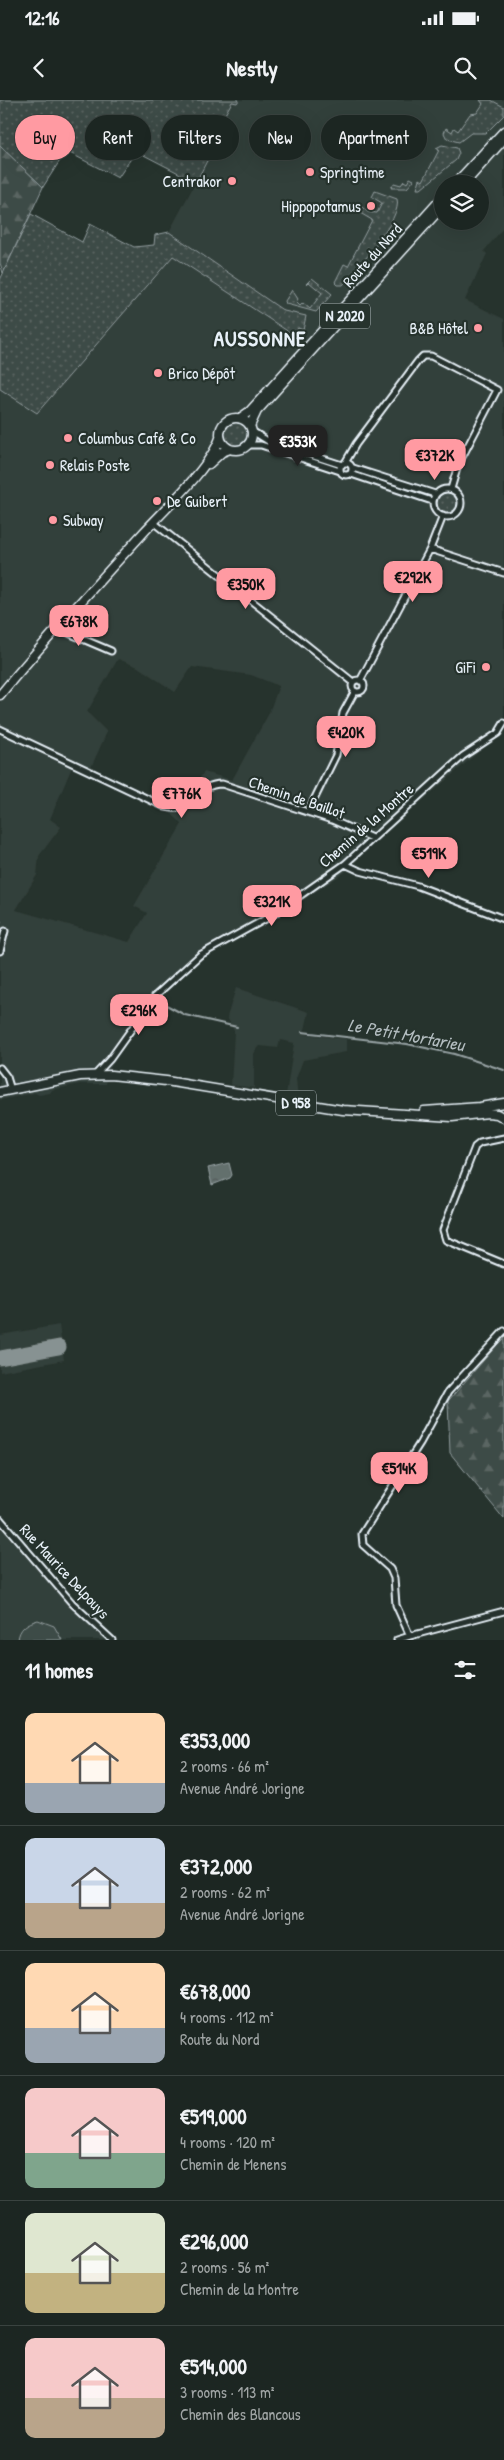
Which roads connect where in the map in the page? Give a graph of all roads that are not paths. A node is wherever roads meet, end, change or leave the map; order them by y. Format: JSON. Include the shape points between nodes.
{"nodes":[{"id":1,"x":504,"y":131,"type":"edge"},
{"id":2,"x":504,"y":139,"type":"edge"},
{"id":3,"x":463,"y":175,"type":"edge"},
{"id":4,"x":472,"y":175,"type":"edge"},
{"id":5,"x":434,"y":207,"type":"edge"},
{"id":6,"x":434,"y":216,"type":"edge"},
{"id":7,"x":240,"y":418,"type":"junction"},
{"id":8,"x":251,"y":428,"type":"junction"},
{"id":9,"x":220,"y":438,"type":"junction"},
{"id":10,"x":247,"y":445,"type":"junction"},
{"id":11,"x":230,"y":449,"type":"junction"},
{"id":12,"x":353,"y":449,"type":"junction"},
{"id":13,"x":344,"y":464,"type":"junction"},
{"id":14,"x":351,"y":469,"type":"junction"},
{"id":15,"x":340,"y":471,"type":"junction"},
{"id":16,"x":191,"y":480,"type":"junction"},
{"id":17,"x":451,"y":489,"type":"junction"},
{"id":18,"x":435,"y":494,"type":"junction"},
{"id":19,"x":432,"y":501,"type":"junction"},
{"id":20,"x":442,"y":516,"type":"junction"},
{"id":21,"x":153,"y":522,"type":"junction"},
{"id":22,"x":430,"y":549,"type":"junction"},
{"id":23,"x":504,"y":573,"type":"edge"},
{"id":24,"x":58,"y":625,"type":"junction"},
{"id":25,"x":111,"y":651,"type":"dead end"},
{"id":26,"x":21,"y":668,"type":"junction"},
{"id":27,"x":360,"y":680,"type":"junction"},
{"id":28,"x":353,"y":682,"type":"junction"},
{"id":29,"x":0,"y":688,"type":"edge"},
{"id":30,"x":355,"y":691,"type":"junction"},
{"id":31,"x":0,"y":695,"type":"edge"},
{"id":32,"x":504,"y":723,"type":"edge"},
{"id":33,"x":0,"y":729,"type":"edge"},
{"id":34,"x":308,"y":812,"type":"junction"},
{"id":35,"x":372,"y":838,"type":"junction"},
{"id":36,"x":345,"y":864,"type":"junction"},
{"id":37,"x":504,"y":919,"type":"edge"},
{"id":38,"x":5,"y":931,"type":"dead end"},
{"id":39,"x":0,"y":951,"type":"edge"},
{"id":40,"x":110,"y":1059,"type":"junction"},
{"id":41,"x":0,"y":1068,"type":"edge"},
{"id":42,"x":92,"y":1076,"type":"junction"},
{"id":43,"x":112,"y":1076,"type":"junction"},
{"id":44,"x":58,"y":1081,"type":"junction"},
{"id":45,"x":190,"y":1086,"type":"junction"},
{"id":46,"x":11,"y":1090,"type":"junction"},
{"id":47,"x":0,"y":1092,"type":"edge"},
{"id":48,"x":504,"y":1103,"type":"edge"},
{"id":49,"x":403,"y":1113,"type":"junction"},
{"id":50,"x":504,"y":1118,"type":"edge"},
{"id":51,"x":503,"y":1138,"type":"edge"},
{"id":52,"x":504,"y":1264,"type":"edge"},
{"id":53,"x":504,"y":1332,"type":"edge"},
{"id":54,"x":0,"y":1519,"type":"edge"},
{"id":55,"x":504,"y":1610,"type":"edge"},
{"id":56,"x":410,"y":1636,"type":"junction"},
{"id":57,"x":112,"y":1640,"type":"edge"},
{"id":58,"x":397,"y":1640,"type":"edge"}],
"edges":[{"from":1,"to":3,"type":"main road"},
{"from":2,"to":4,"type":"main road"},
{"from":5,"to":7,"type":"main road","name":"Route du Nord","number":"N 2020","via":[[301,356]]},
{"from":6,"to":8,"type":"main road","name":"Route du Nord","number":"N 2020","via":[[257,411]]},
{"from":7,"to":8,"type":"main road"},
{"from":7,"to":9,"type":"main road","via":[[223,424]]},
{"from":8,"to":10,"type":"main road"},
{"from":8,"to":13,"type":"street","via":[[268,441]]},
{"from":9,"to":11,"type":"main road"},
{"from":9,"to":16,"type":"main road"},
{"from":10,"to":11,"type":"main road","via":[[238,450]]},
{"from":10,"to":15,"type":"street","via":[[261,445]]},
{"from":11,"to":16,"type":"main road","via":[[219,454]]},
{"from":12,"to":13,"type":"street"},
{"from":12,"to":14,"type":"street"},
{"from":12,"to":17,"type":"street","via":[[420,358],[434,357],[497,390],[458,465]]},
{"from":13,"to":14,"type":"street"},
{"from":13,"to":15,"type":"street"},
{"from":14,"to":15,"type":"street","via":[[344,475]]},
{"from":14,"to":18,"type":"street"},
{"from":14,"to":19,"type":"street"},
{"from":16,"to":21,"type":"main road"},
{"from":17,"to":18,"type":"street","via":[[442,489]]},
{"from":17,"to":20,"type":"street","via":[[459,495],[461,506],[454,515]]},
{"from":18,"to":19,"type":"street"},
{"from":19,"to":20,"type":"street","via":[[436,512]]},
{"from":20,"to":22,"type":"street"},
{"from":21,"to":24,"type":"main road"},
{"from":21,"to":28,"type":"street"},
{"from":22,"to":23,"type":"street"},
{"from":22,"to":27,"type":"street"},
{"from":24,"to":25,"type":"street","via":[[64,631]]},
{"from":24,"to":26,"type":"main road"},
{"from":26,"to":29,"type":"main road"},
{"from":26,"to":31,"type":"main road"},
{"from":27,"to":28,"type":"street"},
{"from":27,"to":30,"type":"street","via":[[363,688]]},
{"from":28,"to":30,"type":"street"},
{"from":30,"to":34,"type":"street","via":[[343,713],[336,755]]},
{"from":32,"to":35,"type":"street","name":"Chemin de la Montre","via":[[498,734],[463,756]]},
{"from":33,"to":34,"type":"street","name":"Chemin de Baillot","via":[[165,807],[178,810],[189,806],[204,788],[222,784]]},
{"from":34,"to":35,"type":"street","name":"Chemin de Baillot"},
{"from":35,"to":36,"type":"street","name":"Chemin de la Montre"},
{"from":36,"to":37,"type":"street","via":[[418,886]]},
{"from":36,"to":40,"type":"street","name":"Chemin de la Montre","via":[[271,916],[200,955],[155,996]]},
{"from":38,"to":39,"type":"street"},
{"from":40,"to":42,"type":"street","name":"Chemin de la Montre","via":[[101,1071]]},
{"from":40,"to":43,"type":"street","via":[[108,1070]]},
{"from":41,"to":46,"type":"street"},
{"from":42,"to":43,"type":"main road","number":"D 958"},
{"from":42,"to":44,"type":"main road","number":"D 958"},
{"from":43,"to":45,"type":"main road","number":"D 958"},
{"from":44,"to":45,"type":"main road","number":"D 958","via":[[109,1079]]},
{"from":44,"to":46,"type":"main road","number":"D 958"},
{"from":45,"to":49,"type":"main road","number":"D 958","via":[[343,1110]]},
{"from":46,"to":47,"type":"main road","number":"D 958"},
{"from":48,"to":49,"type":"main road","number":"D 958"},
{"from":49,"to":50,"type":"main road","number":"D 958","via":[[452,1117],[488,1113]]},
{"from":51,"to":52,"type":"street","via":[[475,1147],[443,1234],[446,1240],[456,1245]]},
{"from":53,"to":56,"type":"street","via":[[448,1392],[362,1534],[363,1545],[390,1569],[396,1605]]},
{"from":54,"to":57,"type":"street","name":"Rue Maurice Delpouys","via":[[72,1603]]},
{"from":55,"to":56,"type":"street"},
{"from":56,"to":58,"type":"street"}]}
